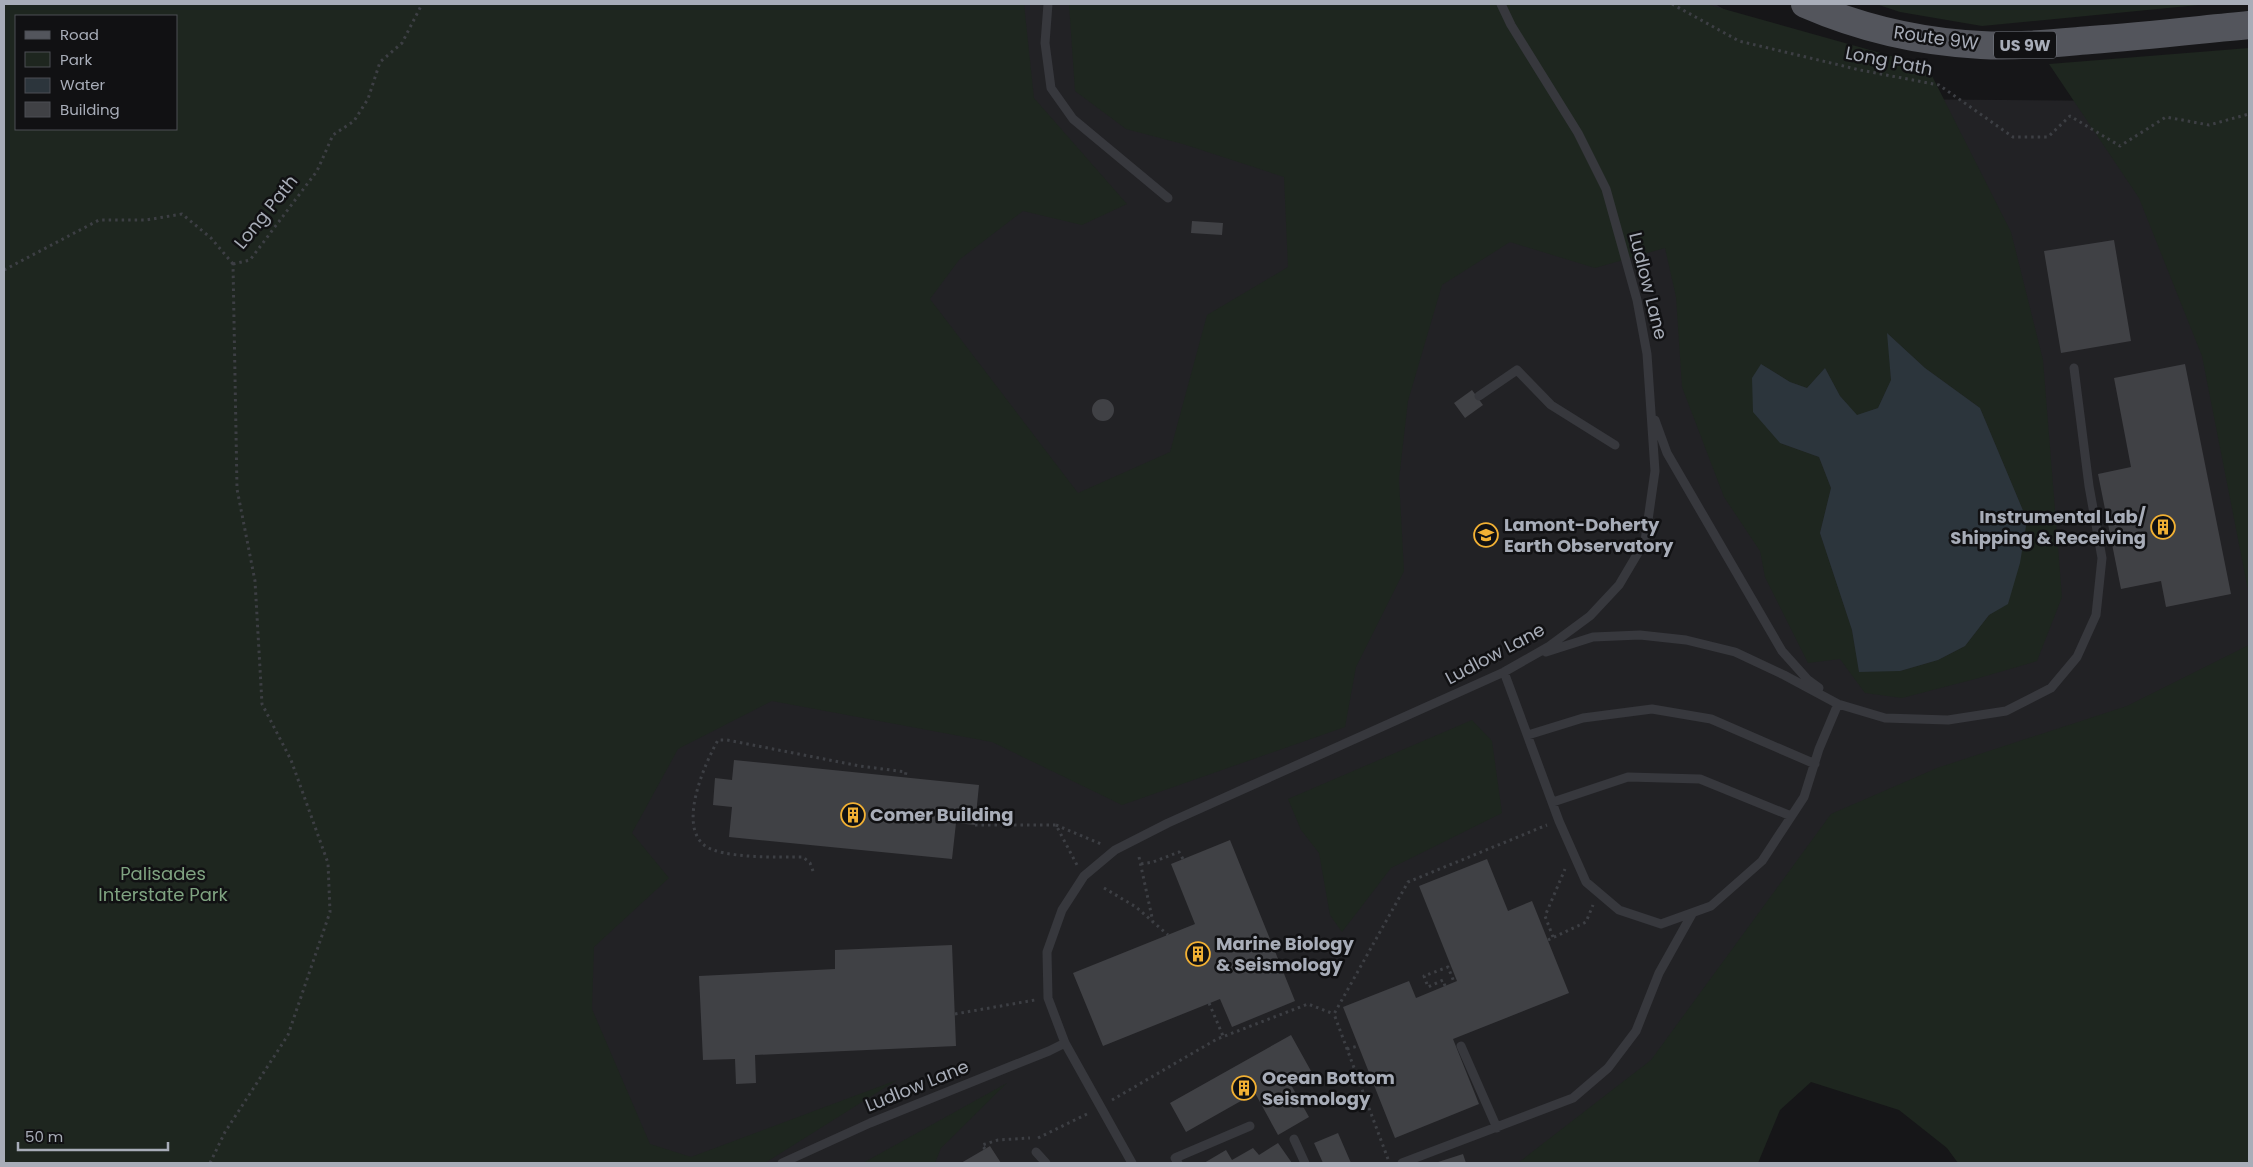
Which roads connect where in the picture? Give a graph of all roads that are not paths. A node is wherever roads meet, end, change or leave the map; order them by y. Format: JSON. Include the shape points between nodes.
{"nodes":[{"id":1,"x":1048,"y":4,"type":"edge"},
{"id":2,"x":1501,"y":4,"type":"edge"},
{"id":3,"x":1806,"y":4,"type":"edge"},
{"id":4,"x":2249,"y":25,"type":"edge"},
{"id":5,"x":1168,"y":198,"type":"dead end"},
{"id":6,"x":2074,"y":368,"type":"dead end"},
{"id":7,"x":1478,"y":396,"type":"dead end"},
{"id":8,"x":1652,"y":409,"type":"junction"},
{"id":9,"x":1615,"y":446,"type":"dead end"},
{"id":10,"x":1504,"y":672,"type":"junction"},
{"id":11,"x":1838,"y":704,"type":"junction"},
{"id":12,"x":1528,"y":735,"type":"junction"},
{"id":13,"x":1814,"y":764,"type":"junction"},
{"id":14,"x":1553,"y":802,"type":"junction"},
{"id":15,"x":1791,"y":816,"type":"junction"},
{"id":16,"x":1692,"y":914,"type":"junction"},
{"id":17,"x":1065,"y":1042,"type":"junction"},
{"id":18,"x":1461,"y":1046,"type":"dead end"},
{"id":19,"x":1250,"y":1126,"type":"dead end"},
{"id":20,"x":1497,"y":1128,"type":"junction"},
{"id":21,"x":1294,"y":1139,"type":"dead end"},
{"id":22,"x":1036,"y":1152,"type":"dead end"},
{"id":23,"x":782,"y":1163,"type":"edge"},
{"id":24,"x":1046,"y":1163,"type":"edge"},
{"id":25,"x":1132,"y":1163,"type":"edge"},
{"id":26,"x":1178,"y":1163,"type":"edge"},
{"id":27,"x":1305,"y":1163,"type":"edge"},
{"id":28,"x":1402,"y":1163,"type":"edge"}],
"edges":[{"from":1,"to":5,"type":"lane","via":[[1045,43],[1051,88],[1074,119]]},
{"from":2,"to":8,"type":"lane","name":"Ludlow Lane","via":[[1578,132],[1606,189],[1637,300],[1647,354]]},
{"from":3,"to":4,"type":"main road","name":"Route 9W","number":"US 9W","via":[[1884,30],[1982,45],[2076,41]]},
{"from":6,"to":11,"type":"lane","via":[[2102,558],[2096,614],[2077,657],[2051,688],[2006,711],[1948,720],[1885,718]]},
{"from":7,"to":9,"type":"lane","via":[[1517,370],[1551,405]]},
{"from":8,"to":10,"type":"lane","name":"Ludlow Lane","via":[[1655,471],[1645,541],[1619,585],[1590,616],[1548,647]]},
{"from":8,"to":11,"type":"lane","via":[[1667,453],[1782,651],[1808,680]]},
{"from":10,"to":11,"type":"lane","via":[[1550,651],[1593,637],[1640,635],[1686,640],[1735,652]]},
{"from":10,"to":12,"type":"lane"},
{"from":10,"to":17,"type":"lane","name":"Ludlow Lane","via":[[1168,823],[1115,850],[1084,876],[1062,910],[1047,952],[1048,998]]},
{"from":11,"to":13,"type":"lane"},
{"from":12,"to":13,"type":"lane","via":[[1583,718],[1652,709],[1711,719]]},
{"from":12,"to":14,"type":"lane"},
{"from":13,"to":15,"type":"lane","via":[[1804,797]]},
{"from":14,"to":15,"type":"lane","via":[[1628,777],[1700,779]]},
{"from":14,"to":16,"type":"lane","via":[[1586,882],[1619,910],[1661,924]]},
{"from":15,"to":16,"type":"lane","via":[[1762,861],[1711,906]]},
{"from":16,"to":20,"type":"lane","via":[[1659,973],[1636,1031],[1608,1068],[1574,1098]]},
{"from":17,"to":23,"type":"lane","name":"Ludlow Lane"},
{"from":17,"to":25,"type":"lane","name":"Ludlow Lane"},
{"from":18,"to":20,"type":"lane"},
{"from":19,"to":26,"type":"lane","via":[[1174,1158]]},
{"from":20,"to":28,"type":"lane"},
{"from":21,"to":27,"type":"lane"},
{"from":22,"to":24,"type":"lane"}]}
